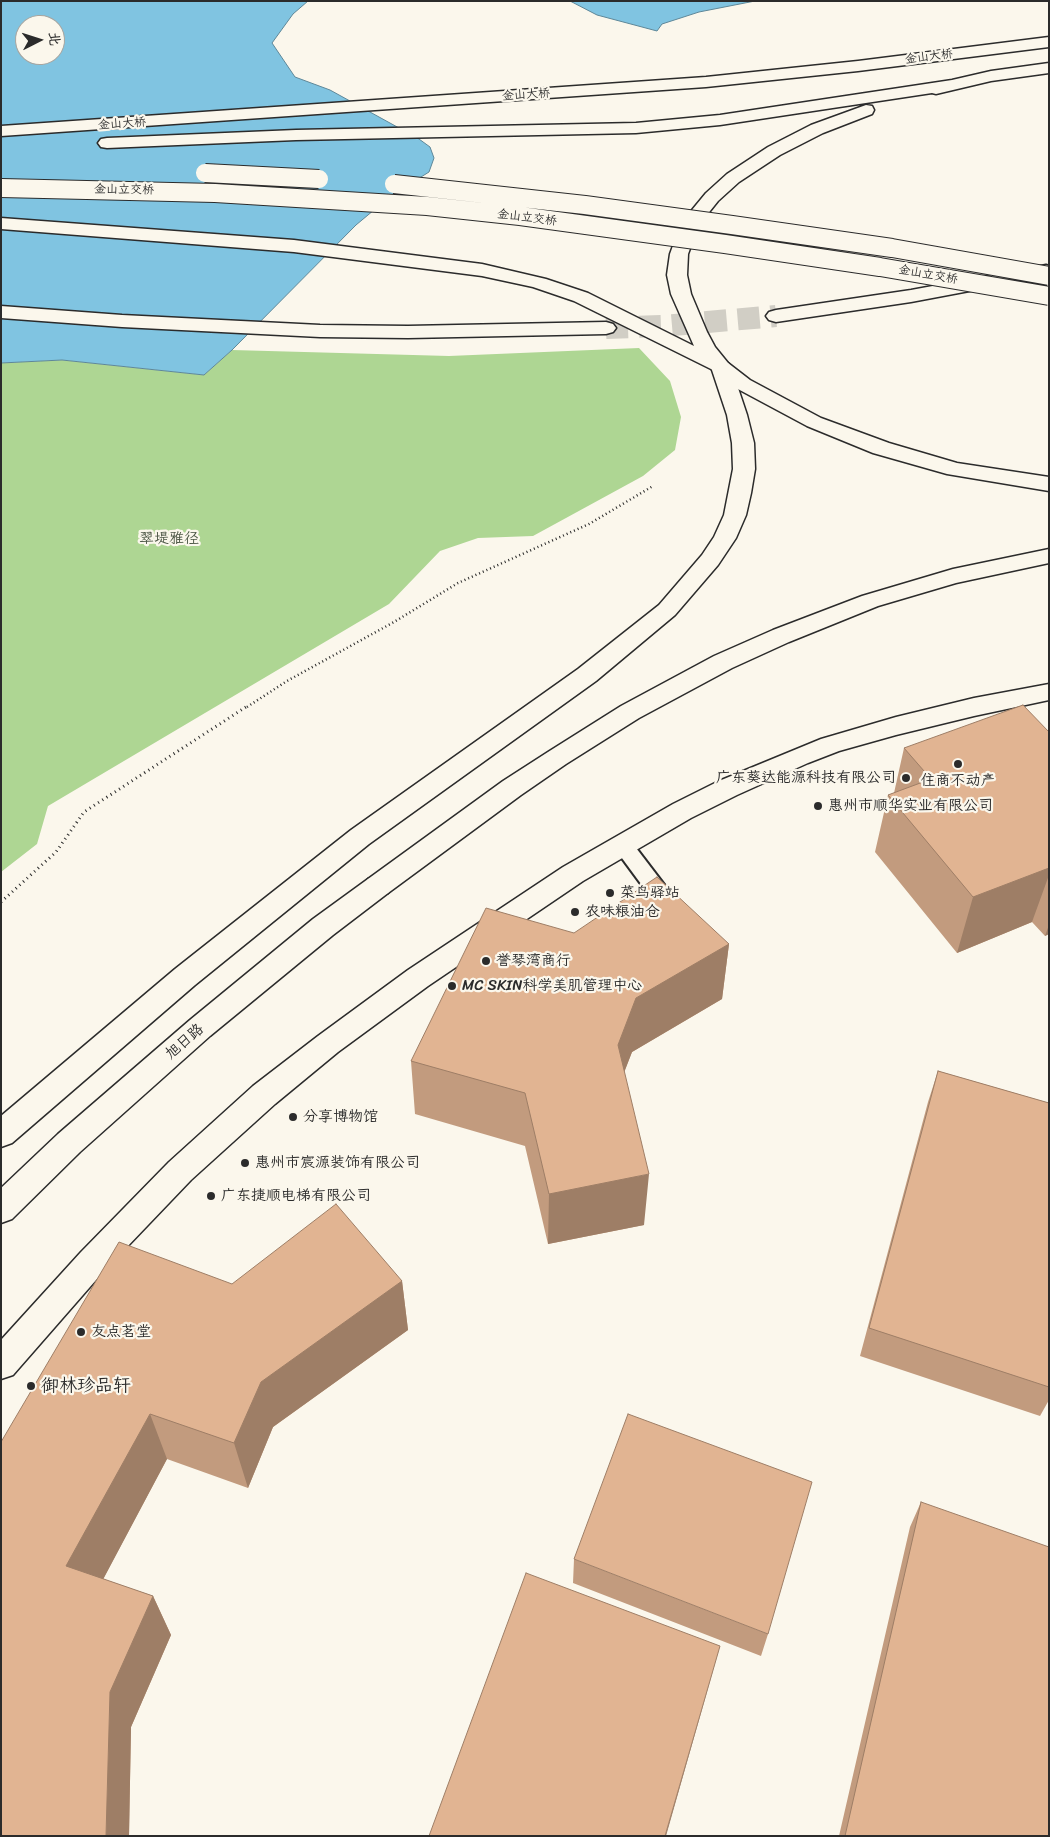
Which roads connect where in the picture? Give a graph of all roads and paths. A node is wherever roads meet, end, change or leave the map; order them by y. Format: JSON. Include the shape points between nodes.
{"nodes":[{"id":1,"x":1049,"y":42,"type":"edge"},
{"id":2,"x":1049,"y":68,"type":"edge"},
{"id":3,"x":952,"y":85,"type":"junction"},
{"id":4,"x":1,"y":132,"type":"edge"},
{"id":5,"x":88,"y":144,"type":"dead end"},
{"id":6,"x":21,"y":146,"type":"dead end"},
{"id":7,"x":1,"y":147,"type":"edge"},
{"id":8,"x":191,"y":173,"type":"dead end"},
{"id":9,"x":336,"y":180,"type":"dead end"},
{"id":10,"x":373,"y":183,"type":"dead end"},
{"id":11,"x":1,"y":188,"type":"edge"},
{"id":12,"x":1,"y":223,"type":"edge"},
{"id":13,"x":1049,"y":270,"type":"edge"},
{"id":14,"x":1049,"y":276,"type":"edge"},
{"id":15,"x":1049,"y":296,"type":"edge"},
{"id":16,"x":1,"y":312,"type":"edge"},
{"id":17,"x":776,"y":316,"type":"tunnel mouth"},
{"id":18,"x":611,"y":321,"type":"junction"},
{"id":19,"x":720,"y":367,"type":"junction"},
{"id":20,"x":1049,"y":484,"type":"edge"},
{"id":21,"x":653,"y":486,"type":"dead end"},
{"id":22,"x":1049,"y":556,"type":"edge"},
{"id":23,"x":1049,"y":692,"type":"edge"},
{"id":24,"x":623,"y":845,"type":"junction"},
{"id":25,"x":1,"y":902,"type":"edge"},
{"id":26,"x":678,"y":919,"type":"edge"},
{"id":27,"x":1,"y":1134,"type":"edge"},
{"id":28,"x":1,"y":1209,"type":"edge"},
{"id":29,"x":1,"y":1364,"type":"edge"}],
"edges":[{"from":1,"to":4,"type":"main road","name":"金山大桥","via":[[706,82]]},
{"from":2,"to":3,"type":"main road"},
{"from":3,"to":5,"type":"main road","via":[[726,119],[636,128],[296,135]]},
{"from":3,"to":19,"type":"main road","via":[[858,113],[797,139],[733,178],[698,214],[679,254],[677,275],[681,294],[697,332]]},
{"from":6,"to":7,"type":"main road"},
{"from":8,"to":9,"type":"main road","bridge":true},
{"from":10,"to":14,"type":"main road","name":"金山立交桥","bridge":true,"via":[[624,210],[892,248]]},
{"from":11,"to":15,"type":"main road","name":"金山立交桥","bridge":true,"via":[[233,193],[436,207],[754,248]]},
{"from":12,"to":18,"type":"main road","via":[[258,243],[447,264],[500,273],[581,296]]},
{"from":13,"to":17,"type":"main road","via":[[911,296]]},
{"from":16,"to":18,"type":"main road","via":[[320,331],[408,332]]},
{"from":18,"to":19,"type":"main road"},
{"from":19,"to":20,"type":"main road","via":[[785,408],[863,442],[955,469]]},
{"from":19,"to":27,"type":"main road","via":[[744,444],[744,469],[735,515],[710,560],[667,610],[587,675],[360,837],[185,977]]},
{"from":21,"to":25,"type":"path","via":[[589,524],[458,584],[287,681],[84,812],[56,852]]},
{"from":22,"to":28,"type":"main road","name":"旭日路","via":[[953,576],[870,601],[722,662],[630,712],[512,788],[323,927],[200,1028],[69,1143]]},
{"from":23,"to":24,"type":"main road","via":[[936,716],[830,745],[728,788]]},
{"from":24,"to":26,"type":"lane"},
{"from":24,"to":29,"type":"main road","via":[[573,874],[418,978],[264,1095],[208,1144],[137,1215]]}]}
